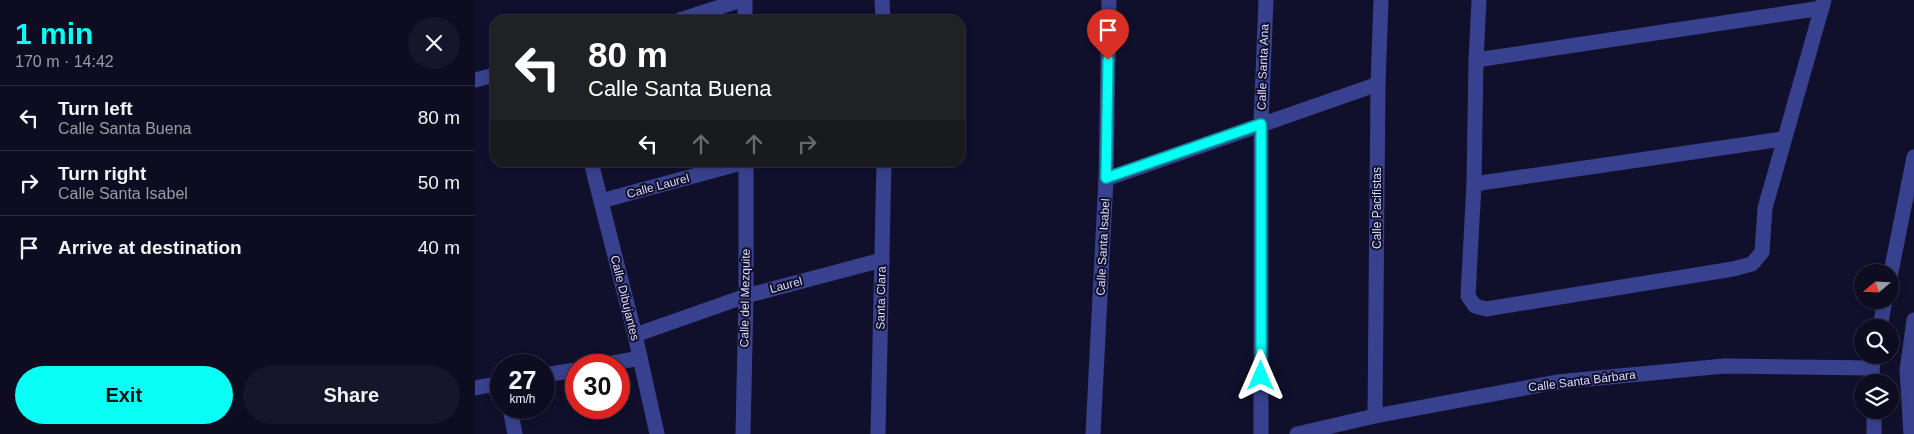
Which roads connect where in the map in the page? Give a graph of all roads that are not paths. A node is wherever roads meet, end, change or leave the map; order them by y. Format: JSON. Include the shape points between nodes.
{"nodes":[{"id":1,"x":741,"y":0,"type":"edge"},
{"id":2,"x":745,"y":0,"type":"edge"},
{"id":3,"x":883,"y":0,"type":"edge"},
{"id":4,"x":1109,"y":0,"type":"edge"},
{"id":5,"x":1266,"y":0,"type":"edge"},
{"id":6,"x":1381,"y":0,"type":"edge"},
{"id":7,"x":1479,"y":0,"type":"edge"},
{"id":8,"x":1823,"y":4,"type":"edge"},
{"id":9,"x":710,"y":5,"type":"edge"},
{"id":10,"x":690,"y":15,"type":"edge"},
{"id":11,"x":745,"y":15,"type":"edge"},
{"id":12,"x":883,"y":15,"type":"edge"},
{"id":13,"x":1476,"y":60,"type":"junction"},
{"id":14,"x":490,"y":76,"type":"edge"},
{"id":15,"x":475,"y":80,"type":"edge"},
{"id":16,"x":1378,"y":84,"type":"junction"},
{"id":17,"x":1261,"y":124,"type":"junction"},
{"id":18,"x":1783,"y":139,"type":"junction"},
{"id":19,"x":1914,"y":157,"type":"edge"},
{"id":20,"x":592,"y":167,"type":"edge"},
{"id":21,"x":727,"y":167,"type":"edge"},
{"id":22,"x":745,"y":167,"type":"edge"},
{"id":23,"x":883,"y":167,"type":"edge"},
{"id":24,"x":1106,"y":178,"type":"junction"},
{"id":25,"x":1474,"y":184,"type":"junction"},
{"id":26,"x":601,"y":201,"type":"junction"},
{"id":27,"x":882,"y":260,"type":"junction"},
{"id":28,"x":1893,"y":264,"type":"edge"},
{"id":29,"x":746,"y":296,"type":"junction"},
{"id":30,"x":1914,"y":320,"type":"edge"},
{"id":31,"x":635,"y":335,"type":"junction"},
{"id":32,"x":640,"y":358,"type":"junction"},
{"id":33,"x":630,"y":360,"type":"edge"},
{"id":34,"x":1873,"y":368,"type":"edge"},
{"id":35,"x":490,"y":385,"type":"edge"},
{"id":36,"x":475,"y":388,"type":"edge"},
{"id":37,"x":1375,"y":416,"type":"junction"},
{"id":38,"x":512,"y":419,"type":"edge"},
{"id":39,"x":1873,"y":419,"type":"edge"},
{"id":40,"x":515,"y":434,"type":"edge"},
{"id":41,"x":657,"y":434,"type":"edge"},
{"id":42,"x":743,"y":434,"type":"edge"},
{"id":43,"x":878,"y":434,"type":"edge"},
{"id":44,"x":1093,"y":434,"type":"edge"},
{"id":45,"x":1261,"y":434,"type":"edge"},
{"id":46,"x":1297,"y":434,"type":"edge"},
{"id":47,"x":1874,"y":434,"type":"edge"},
{"id":48,"x":1911,"y":434,"type":"edge"}],
"edges":[{"from":1,"to":9,"type":"street"},
{"from":2,"to":11,"type":"street"},
{"from":3,"to":12,"type":"street"},
{"from":4,"to":24,"type":"street","name":"Calle Santa Isabel"},
{"from":5,"to":17,"type":"street","name":"Calle Santa Ana"},
{"from":6,"to":16,"type":"street","name":"Calle Pacifistas"},
{"from":7,"to":13,"type":"street"},
{"from":8,"to":13,"type":"street"},
{"from":8,"to":18,"type":"street"},
{"from":9,"to":10,"type":"street"},
{"from":13,"to":25,"type":"street"},
{"from":14,"to":15,"type":"street"},
{"from":16,"to":17,"type":"street"},
{"from":16,"to":37,"type":"street","name":"Calle Pacifistas"},
{"from":17,"to":24,"type":"street"},
{"from":17,"to":45,"type":"street","name":"Calle Santa Ana"},
{"from":18,"to":25,"type":"street"},
{"from":18,"to":25,"type":"street","via":[[1765,208],[1761,252],[1752,264],[1486,309],[1475,306],[1468,296]]},
{"from":19,"to":28,"type":"street"},
{"from":20,"to":26,"type":"street","name":"Calle Dibujantes"},
{"from":21,"to":26,"type":"street","name":"Calle Laurel"},
{"from":22,"to":29,"type":"street","name":"Calle del Mezquite"},
{"from":23,"to":27,"type":"street","name":"Santa Clara"},
{"from":24,"to":44,"type":"street","name":"Calle Santa Isabel"},
{"from":26,"to":31,"type":"street","name":"Calle Dibujantes"},
{"from":27,"to":29,"type":"street","name":"Laurel"},
{"from":27,"to":43,"type":"street","name":"Santa Clara"},
{"from":29,"to":31,"type":"street","name":"Laurel"},
{"from":29,"to":42,"type":"street","name":"Calle del Mezquite"},
{"from":30,"to":48,"type":"street","via":[[1907,370]]},
{"from":31,"to":32,"type":"street","name":"Calle Dibujantes"},
{"from":32,"to":33,"type":"street"},
{"from":32,"to":41,"type":"street","name":"Calle Dibujantes"},
{"from":34,"to":37,"type":"street","name":"Calle Santa Bárbara","via":[[1724,366],[1566,381]]},
{"from":35,"to":36,"type":"street"},
{"from":37,"to":46,"type":"street","name":"Calle Santa Bárbara"},
{"from":38,"to":40,"type":"street"},
{"from":39,"to":47,"type":"street"}]}
